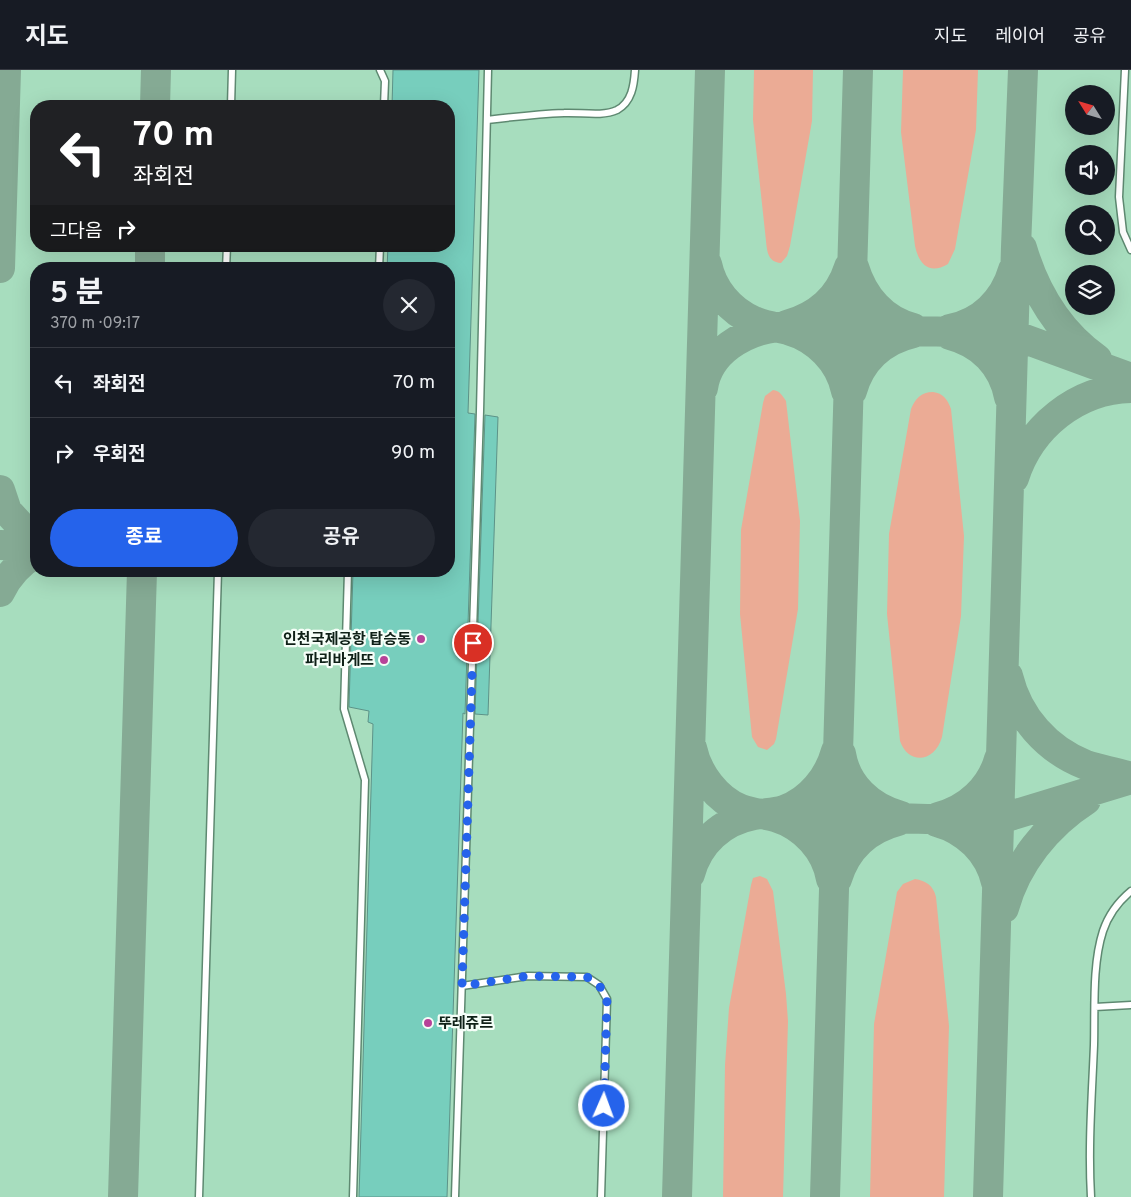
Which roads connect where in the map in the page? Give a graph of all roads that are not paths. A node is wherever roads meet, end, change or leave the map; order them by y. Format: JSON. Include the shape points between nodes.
{"nodes":[{"id":1,"x":232,"y":70,"type":"edge"},
{"id":2,"x":380,"y":70,"type":"edge"},
{"id":3,"x":488,"y":70,"type":"edge"},
{"id":4,"x":635,"y":70,"type":"edge"},
{"id":5,"x":1126,"y":70,"type":"edge"},
{"id":6,"x":231,"y":100,"type":"edge"},
{"id":7,"x":384,"y":100,"type":"edge"},
{"id":8,"x":487,"y":120,"type":"junction"},
{"id":9,"x":1131,"y":250,"type":"edge"},
{"id":10,"x":218,"y":577,"type":"edge"},
{"id":11,"x":348,"y":577,"type":"edge"},
{"id":12,"x":1131,"y":891,"type":"edge"},
{"id":13,"x":462,"y":986,"type":"junction"},
{"id":14,"x":1131,"y":1005,"type":"edge"},
{"id":15,"x":1095,"y":1007,"type":"junction"},
{"id":16,"x":199,"y":1197,"type":"edge"},
{"id":17,"x":353,"y":1197,"type":"edge"},
{"id":18,"x":455,"y":1197,"type":"edge"},
{"id":19,"x":601,"y":1197,"type":"edge"},
{"id":20,"x":1091,"y":1197,"type":"edge"}],
"edges":[{"from":1,"to":6,"type":"lane"},
{"from":2,"to":7,"type":"lane","via":[[385,81]]},
{"from":3,"to":8,"type":"lane"},
{"from":4,"to":8,"type":"lane","via":[[628,100],[617,110]]},
{"from":5,"to":9,"type":"lane","via":[[1119,197],[1123,232]]},
{"from":8,"to":13,"type":"lane"},
{"from":10,"to":16,"type":"lane"},
{"from":11,"to":17,"type":"lane","via":[[344,709],[365,780]]},
{"from":12,"to":15,"type":"lane","via":[[1113,911],[1103,930]]},
{"from":13,"to":18,"type":"lane"},
{"from":13,"to":19,"type":"lane","via":[[528,976],[587,977],[599,985],[607,999]]},
{"from":14,"to":15,"type":"lane"},
{"from":15,"to":20,"type":"lane"}]}
